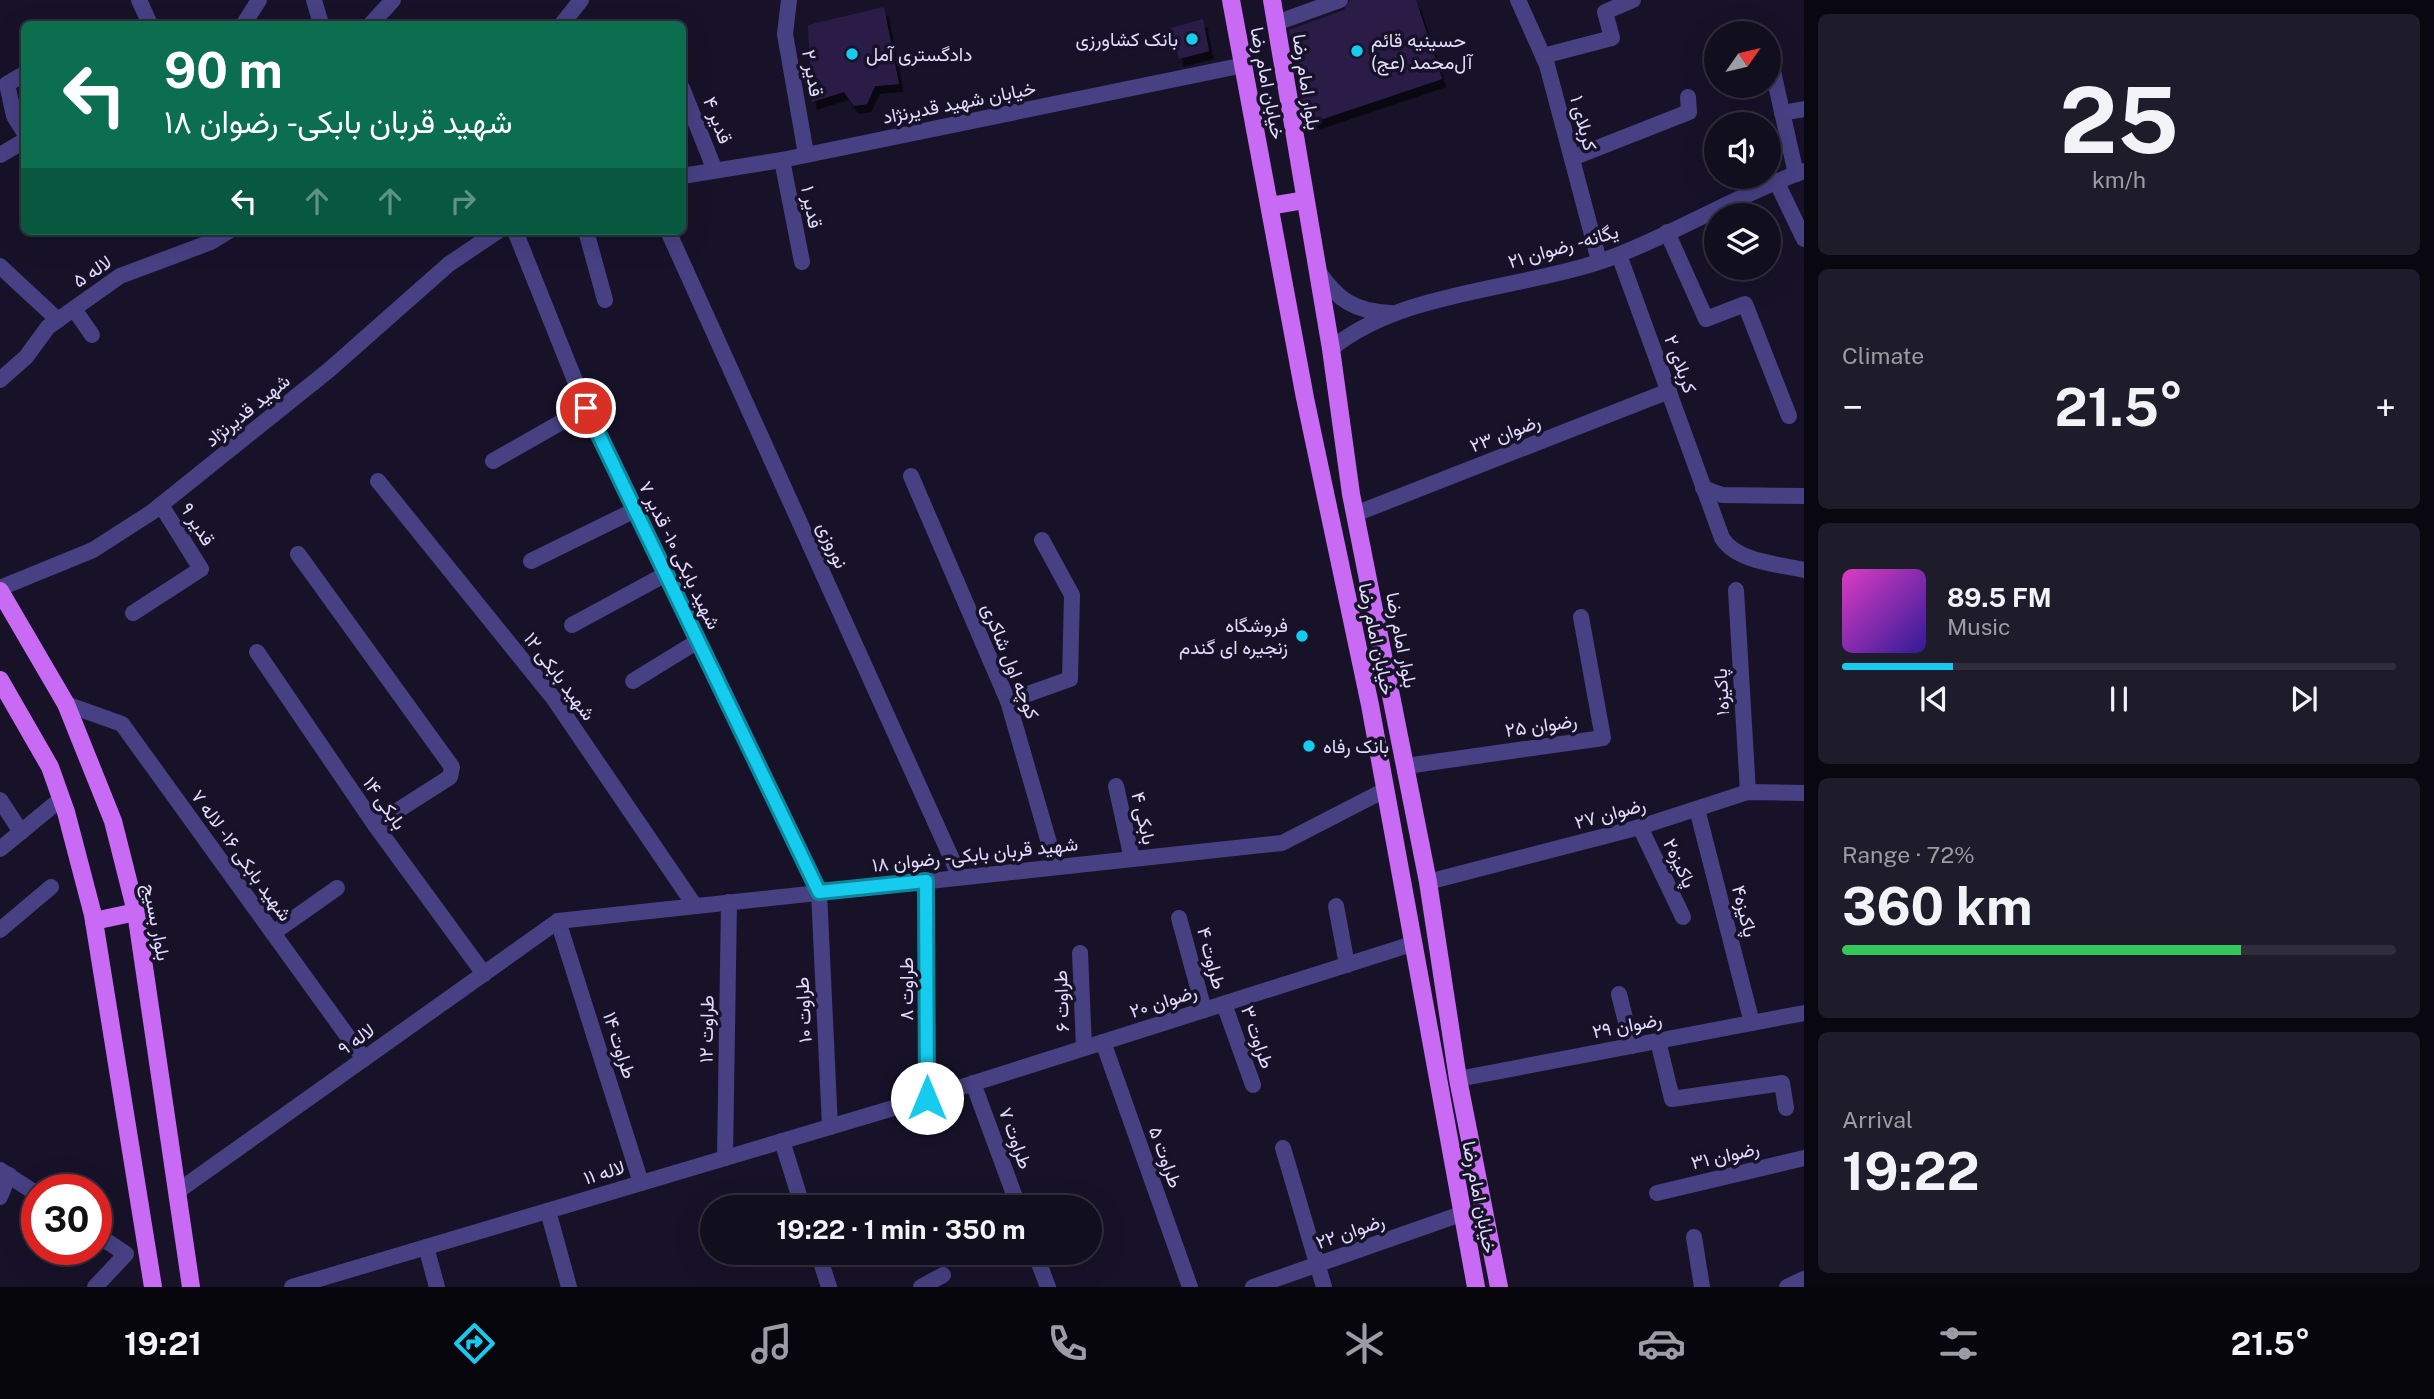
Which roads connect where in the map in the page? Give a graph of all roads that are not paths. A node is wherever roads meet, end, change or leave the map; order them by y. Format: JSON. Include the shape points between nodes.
{"nodes":[{"id":1,"x":139,"y":0,"type":"edge"},
{"id":2,"x":259,"y":0,"type":"edge"},
{"id":3,"x":314,"y":0,"type":"edge"},
{"id":4,"x":581,"y":0,"type":"edge"},
{"id":5,"x":789,"y":0,"type":"edge"},
{"id":6,"x":1231,"y":0,"type":"edge"},
{"id":7,"x":1272,"y":0,"type":"edge"},
{"id":8,"x":1340,"y":0,"type":"edge"},
{"id":9,"x":1518,"y":0,"type":"edge"},
{"id":10,"x":1633,"y":0,"type":"edge"},
{"id":11,"x":389,"y":2,"type":"edge"},
{"id":12,"x":149,"y":21,"type":"edge"},
{"id":13,"x":246,"y":21,"type":"edge"},
{"id":14,"x":320,"y":21,"type":"edge"},
{"id":15,"x":373,"y":21,"type":"edge"},
{"id":16,"x":564,"y":21,"type":"edge"},
{"id":17,"x":1276,"y":23,"type":"junction"},
{"id":18,"x":1544,"y":56,"type":"junction"},
{"id":19,"x":1244,"y":65,"type":"junction"},
{"id":20,"x":21,"y":75,"type":"edge"},
{"id":21,"x":4,"y":81,"type":"edge"},
{"id":22,"x":1688,"y":97,"type":"dead end"},
{"id":23,"x":686,"y":98,"type":"edge"},
{"id":24,"x":1779,"y":98,"type":"edge"},
{"id":25,"x":1804,"y":109,"type":"edge"},
{"id":26,"x":1782,"y":113,"type":"junction"},
{"id":27,"x":21,"y":127,"type":"edge"},
{"id":28,"x":21,"y":143,"type":"edge"},
{"id":29,"x":806,"y":154,"type":"junction"},
{"id":30,"x":0,"y":155,"type":"edge"},
{"id":31,"x":1572,"y":158,"type":"junction"},
{"id":32,"x":782,"y":160,"type":"junction"},
{"id":33,"x":714,"y":168,"type":"junction"},
{"id":34,"x":1800,"y":173,"type":"edge"},
{"id":35,"x":686,"y":175,"type":"edge"},
{"id":36,"x":1781,"y":181,"type":"edge"},
{"id":37,"x":1764,"y":189,"type":"edge"},
{"id":38,"x":1780,"y":189,"type":"edge"},
{"id":39,"x":1305,"y":200,"type":"junction"},
{"id":40,"x":1270,"y":206,"type":"junction"},
{"id":41,"x":1667,"y":232,"type":"junction"},
{"id":42,"x":222,"y":235,"type":"edge"},
{"id":43,"x":492,"y":235,"type":"edge"},
{"id":44,"x":516,"y":235,"type":"edge"},
{"id":45,"x":587,"y":235,"type":"edge"},
{"id":46,"x":670,"y":235,"type":"edge"},
{"id":47,"x":1804,"y":239,"type":"edge"},
{"id":48,"x":1619,"y":254,"type":"junction"},
{"id":49,"x":1599,"y":261,"type":"junction"},
{"id":50,"x":802,"y":262,"type":"dead end"},
{"id":51,"x":0,"y":266,"type":"edge"},
{"id":52,"x":1316,"y":270,"type":"junction"},
{"id":53,"x":605,"y":300,"type":"dead end"},
{"id":54,"x":74,"y":309,"type":"junction"},
{"id":55,"x":1393,"y":313,"type":"junction"},
{"id":56,"x":58,"y":320,"type":"junction"},
{"id":57,"x":92,"y":335,"type":"dead end"},
{"id":58,"x":1331,"y":349,"type":"junction"},
{"id":59,"x":1333,"y":370,"type":"junction"},
{"id":60,"x":1301,"y":377,"type":"junction"},
{"id":61,"x":0,"y":380,"type":"edge"},
{"id":62,"x":1669,"y":391,"type":"junction"},
{"id":63,"x":586,"y":408,"type":"junction"},
{"id":64,"x":1789,"y":416,"type":"dead end"},
{"id":65,"x":493,"y":461,"type":"dead end"},
{"id":66,"x":911,"y":476,"type":"dead end"},
{"id":67,"x":378,"y":481,"type":"dead end"},
{"id":68,"x":1703,"y":488,"type":"junction"},
{"id":69,"x":1804,"y":496,"type":"edge"},
{"id":70,"x":161,"y":505,"type":"junction"},
{"id":71,"x":635,"y":510,"type":"junction"},
{"id":72,"x":1355,"y":514,"type":"junction"},
{"id":73,"x":1042,"y":540,"type":"dead end"},
{"id":74,"x":298,"y":554,"type":"dead end"},
{"id":75,"x":531,"y":561,"type":"dead end"},
{"id":76,"x":1804,"y":569,"type":"edge"},
{"id":77,"x":666,"y":573,"type":"junction"},
{"id":78,"x":0,"y":590,"type":"edge"},
{"id":79,"x":1736,"y":590,"type":"dead end"},
{"id":80,"x":134,"y":612,"type":"dead end"},
{"id":81,"x":1581,"y":617,"type":"dead end"},
{"id":82,"x":572,"y":625,"type":"dead end"},
{"id":83,"x":698,"y":641,"type":"junction"},
{"id":84,"x":257,"y":653,"type":"dead end"},
{"id":85,"x":0,"y":680,"type":"edge"},
{"id":86,"x":633,"y":681,"type":"dead end"},
{"id":87,"x":1008,"y":701,"type":"junction"},
{"id":88,"x":66,"y":704,"type":"junction"},
{"id":89,"x":1406,"y":766,"type":"junction"},
{"id":90,"x":1116,"y":786,"type":"dead end"},
{"id":91,"x":1385,"y":790,"type":"junction"},
{"id":92,"x":1748,"y":792,"type":"junction"},
{"id":93,"x":1804,"y":793,"type":"edge"},
{"id":94,"x":61,"y":799,"type":"junction"},
{"id":95,"x":0,"y":800,"type":"edge"},
{"id":96,"x":1697,"y":809,"type":"junction"},
{"id":97,"x":374,"y":825,"type":"junction"},
{"id":98,"x":1640,"y":827,"type":"junction"},
{"id":99,"x":21,"y":832,"type":"junction"},
{"id":100,"x":0,"y":849,"type":"edge"},
{"id":101,"x":1132,"y":859,"type":"junction"},
{"id":102,"x":1056,"y":867,"type":"junction"},
{"id":103,"x":960,"y":877,"type":"junction"},
{"id":104,"x":926,"y":881,"type":"junction"},
{"id":105,"x":1428,"y":882,"type":"junction"},
{"id":106,"x":51,"y":887,"type":"dead end"},
{"id":107,"x":337,"y":888,"type":"dead end"},
{"id":108,"x":819,"y":892,"type":"junction"},
{"id":109,"x":729,"y":902,"type":"junction"},
{"id":110,"x":695,"y":906,"type":"junction"},
{"id":111,"x":1336,"y":906,"type":"dead end"},
{"id":112,"x":136,"y":912,"type":"junction"},
{"id":113,"x":1682,"y":917,"type":"dead end"},
{"id":114,"x":1179,"y":918,"type":"dead end"},
{"id":115,"x":94,"y":921,"type":"junction"},
{"id":116,"x":558,"y":921,"type":"junction"},
{"id":117,"x":0,"y":930,"type":"edge"},
{"id":118,"x":273,"y":933,"type":"junction"},
{"id":119,"x":1412,"y":944,"type":"junction"},
{"id":120,"x":1080,"y":953,"type":"dead end"},
{"id":121,"x":1347,"y":965,"type":"junction"},
{"id":122,"x":484,"y":974,"type":"junction"},
{"id":123,"x":1619,"y":994,"type":"dead end"},
{"id":124,"x":1224,"y":1004,"type":"junction"},
{"id":125,"x":1204,"y":1010,"type":"junction"},
{"id":126,"x":1804,"y":1013,"type":"edge"},
{"id":127,"x":1752,"y":1023,"type":"junction"},
{"id":128,"x":1658,"y":1041,"type":"junction"},
{"id":129,"x":1102,"y":1042,"type":"junction"},
{"id":130,"x":1632,"y":1046,"type":"junction"},
{"id":131,"x":1084,"y":1048,"type":"junction"},
{"id":132,"x":364,"y":1059,"type":"junction"},
{"id":133,"x":1458,"y":1079,"type":"junction"},
{"id":134,"x":973,"y":1083,"type":"junction"},
{"id":135,"x":1253,"y":1085,"type":"dead end"},
{"id":136,"x":927,"y":1098,"type":"junction"},
{"id":137,"x":1786,"y":1108,"type":"dead end"},
{"id":138,"x":830,"y":1127,"type":"junction"},
{"id":139,"x":782,"y":1141,"type":"junction"},
{"id":140,"x":1283,"y":1148,"type":"dead end"},
{"id":141,"x":725,"y":1158,"type":"junction"},
{"id":142,"x":1804,"y":1158,"type":"edge"},
{"id":143,"x":4,"y":1172,"type":"edge"},
{"id":144,"x":21,"y":1183,"type":"edge"},
{"id":145,"x":641,"y":1183,"type":"junction"},
{"id":146,"x":178,"y":1191,"type":"junction"},
{"id":147,"x":1657,"y":1193,"type":"dead end"},
{"id":148,"x":799,"y":1195,"type":"edge"},
{"id":149,"x":1014,"y":1195,"type":"edge"},
{"id":150,"x":0,"y":1197,"type":"edge"},
{"id":151,"x":548,"y":1211,"type":"junction"},
{"id":152,"x":1461,"y":1214,"type":"junction"},
{"id":153,"x":1694,"y":1237,"type":"dead end"},
{"id":154,"x":112,"y":1245,"type":"edge"},
{"id":155,"x":425,"y":1247,"type":"junction"},
{"id":156,"x":822,"y":1265,"type":"edge"},
{"id":157,"x":1040,"y":1265,"type":"edge"},
{"id":158,"x":1317,"y":1265,"type":"junction"},
{"id":159,"x":943,"y":1275,"type":"dead end"},
{"id":160,"x":1804,"y":1279,"type":"edge"},
{"id":161,"x":303,"y":1285,"type":"edge"},
{"id":162,"x":95,"y":1287,"type":"edge"},
{"id":163,"x":153,"y":1287,"type":"edge"},
{"id":164,"x":191,"y":1287,"type":"edge"},
{"id":165,"x":437,"y":1287,"type":"edge"},
{"id":166,"x":569,"y":1287,"type":"edge"},
{"id":167,"x":829,"y":1287,"type":"edge"},
{"id":168,"x":920,"y":1287,"type":"edge"},
{"id":169,"x":1048,"y":1287,"type":"edge"},
{"id":170,"x":1190,"y":1287,"type":"edge"},
{"id":171,"x":1253,"y":1287,"type":"edge"},
{"id":172,"x":1324,"y":1287,"type":"edge"},
{"id":173,"x":1476,"y":1287,"type":"edge"},
{"id":174,"x":1499,"y":1287,"type":"edge"},
{"id":175,"x":1702,"y":1287,"type":"edge"},
{"id":176,"x":1787,"y":1287,"type":"edge"}],
"edges":[{"from":1,"to":12,"type":"street"},
{"from":2,"to":13,"type":"street"},
{"from":3,"to":14,"type":"street"},
{"from":4,"to":16,"type":"street"},
{"from":5,"to":29,"type":"street","name":"قدیر ۲","via":[[785,34]]},
{"from":6,"to":19,"type":"main road","name":"خیابان امام رضا"},
{"from":7,"to":17,"type":"main road","name":"بلوار امام رضا"},
{"from":8,"to":17,"type":"street"},
{"from":9,"to":18,"type":"street","name":"کربلای ۱"},
{"from":10,"to":18,"type":"street","via":[[1605,12],[1612,38]]},
{"from":11,"to":15,"type":"street"},
{"from":17,"to":39,"type":"main road","name":"بلوار امام رضا"},
{"from":18,"to":31,"type":"street","name":"کربلای ۱"},
{"from":19,"to":29,"type":"street","name":"خيابان شهيد قديرنژاد"},
{"from":19,"to":40,"type":"main road","name":"خیابان امام رضا"},
{"from":20,"to":21,"type":"street"},
{"from":21,"to":27,"type":"street"},
{"from":22,"to":31,"type":"street","via":[[1689,112]]},
{"from":23,"to":33,"type":"street","name":"قدیر ۴"},
{"from":24,"to":26,"type":"street"},
{"from":25,"to":26,"type":"street"},
{"from":26,"to":34,"type":"street"},
{"from":28,"to":30,"type":"street"},
{"from":29,"to":32,"type":"street","name":"خيابان شهيد قديرنژاد"},
{"from":31,"to":49,"type":"street","name":"کربلای ۱"},
{"from":32,"to":33,"type":"street","name":"خيابان شهيد قديرنژاد"},
{"from":32,"to":50,"type":"street","name":"قدیر ۱"},
{"from":33,"to":35,"type":"street","name":"خيابان شهيد قديرنژاد"},
{"from":34,"to":36,"type":"street","name":"یگانه - رضوان ۲۱"},
{"from":37,"to":41,"type":"street","name":"یگانه - رضوان ۲۱"},
{"from":38,"to":47,"type":"street"},
{"from":39,"to":40,"type":"main road"},
{"from":39,"to":52,"type":"main road","name":"بلوار امام رضا"},
{"from":40,"to":60,"type":"main road","name":"خیابان امام رضا"},
{"from":41,"to":48,"type":"street","name":"یگانه - رضوان ۲۱"},
{"from":41,"to":64,"type":"street","via":[[1706,319],[1745,304]]},
{"from":42,"to":54,"type":"street","name":"لاله ۵","via":[[120,276]]},
{"from":43,"to":70,"type":"street","name":"شهید قدیرنژاد","via":[[449,264],[330,370]]},
{"from":44,"to":63,"type":"street","name":"شهید بابکی ۱۰ - قدیر ۷"},
{"from":45,"to":53,"type":"street"},
{"from":46,"to":103,"type":"street","name":"نوروزی"},
{"from":48,"to":49,"type":"street","name":"یگانه - رضوان ۲۱"},
{"from":48,"to":62,"type":"street","name":"کربلای ۲"},
{"from":49,"to":55,"type":"street","name":"یگانه - رضوان ۲۱"},
{"from":51,"to":56,"type":"street"},
{"from":52,"to":55,"type":"street","via":[[1329,288],[1353,307]]},
{"from":52,"to":58,"type":"main road","name":"بلوار امام رضا"},
{"from":54,"to":56,"type":"street","name":"لاله ۵"},
{"from":54,"to":57,"type":"street"},
{"from":55,"to":58,"type":"street","name":"یگانه - رضوان ۲۱"},
{"from":56,"to":61,"type":"street","name":"لاله ۵"},
{"from":58,"to":59,"type":"main road","name":"بلوار امام رضا"},
{"from":59,"to":60,"type":"main road"},
{"from":59,"to":72,"type":"main road","name":"بلوار امام رضا"},
{"from":60,"to":91,"type":"main road","name":"خیابان امام رضا"},
{"from":62,"to":68,"type":"street","name":"کربلای ۲"},
{"from":62,"to":72,"type":"street","name":"رضوان ۲۳"},
{"from":63,"to":65,"type":"street"},
{"from":63,"to":71,"type":"street","name":"شهید بابکی ۱۰ - قدیر ۷"},
{"from":66,"to":87,"type":"street","name":"کوچه اول شاکری"},
{"from":67,"to":110,"type":"street","name":"شهید بابکی ۱۲","via":[[554,699]]},
{"from":68,"to":69,"type":"street","via":[[1722,495]]},
{"from":68,"to":76,"type":"street","name":"کربلای ۲","via":[[1727,546],[1743,555]]},
{"from":70,"to":78,"type":"street","name":"شهید قدیرنژاد","via":[[93,550]]},
{"from":70,"to":80,"type":"street","name":"قدیر ۹","via":[[201,569]]},
{"from":71,"to":75,"type":"street"},
{"from":71,"to":77,"type":"street","name":"شهید بابکی ۱۰ - قدیر ۷"},
{"from":72,"to":89,"type":"main road","name":"بلوار امام رضا"},
{"from":73,"to":87,"type":"street","via":[[1072,595],[1070,680]]},
{"from":74,"to":97,"type":"street","via":[[452,767],[450,777]]},
{"from":77,"to":82,"type":"street"},
{"from":77,"to":83,"type":"street","name":"شهید بابکی ۱۰ - قدیر ۷"},
{"from":78,"to":88,"type":"main road","name":"بلوار بسیج"},
{"from":79,"to":92,"type":"street","name":"پاکیزه۱"},
{"from":81,"to":89,"type":"street","name":"رضوان ۲۵","via":[[1603,738]]},
{"from":83,"to":86,"type":"street"},
{"from":83,"to":108,"type":"street","name":"شهید بابکی ۱۰ - قدیر ۷"},
{"from":84,"to":97,"type":"street","name":"بابکی ۱۴"},
{"from":85,"to":94,"type":"main road","via":[[50,767]]},
{"from":87,"to":102,"type":"street","name":"کوچه اول شاکری"},
{"from":88,"to":112,"type":"main road","name":"بلوار بسیج","via":[[113,821]]},
{"from":88,"to":118,"type":"street","name":"شهید بابکی ۱۶ - لاله ۷","via":[[122,724]]},
{"from":89,"to":105,"type":"main road","name":"بلوار امام رضا"},
{"from":90,"to":101,"type":"street","name":"بابکی ۴"},
{"from":91,"to":101,"type":"street","name":"شهید قربان بابکی - رضوان ۱۸","via":[[1282,843]]},
{"from":91,"to":119,"type":"main road","name":"خیابان امام رضا"},
{"from":92,"to":93,"type":"street","name":"رضوان ۲۷"},
{"from":92,"to":96,"type":"street","name":"رضوان ۲۷"},
{"from":94,"to":99,"type":"street"},
{"from":94,"to":115,"type":"main road"},
{"from":95,"to":99,"type":"street"},
{"from":96,"to":98,"type":"street","name":"رضوان ۲۷"},
{"from":96,"to":127,"type":"street","name":"پاکیزه۴"},
{"from":97,"to":122,"type":"street","name":"بابکی ۱۴"},
{"from":98,"to":105,"type":"street","name":"رضوان ۲۷"},
{"from":98,"to":113,"type":"street","name":"پاکیزه۲"},
{"from":99,"to":100,"type":"street"},
{"from":101,"to":102,"type":"street","name":"شهید قربان بابکی - رضوان ۱۸"},
{"from":102,"to":103,"type":"street","name":"شهید قربان بابکی - رضوان ۱۸"},
{"from":103,"to":104,"type":"street","name":"شهید قربان بابکی - رضوان ۱۸"},
{"from":104,"to":108,"type":"street","name":"شهید قربان بابکی - رضوان ۱۸"},
{"from":104,"to":136,"type":"street","name":"طراوت ۸"},
{"from":105,"to":133,"type":"main road","name":"بلوار امام رضا"},
{"from":106,"to":117,"type":"street"},
{"from":107,"to":118,"type":"street"},
{"from":108,"to":109,"type":"street","name":"شهید قربان بابکی - رضوان ۱۸"},
{"from":108,"to":138,"type":"street","name":"طراوت ۱۰"},
{"from":109,"to":110,"type":"street","name":"شهید قربان بابکی - رضوان ۱۸"},
{"from":109,"to":141,"type":"street","name":"طراوت ۱۲"},
{"from":110,"to":116,"type":"street","name":"شهید قربان بابکی - رضوان ۱۸"},
{"from":111,"to":121,"type":"street"},
{"from":112,"to":115,"type":"main road"},
{"from":112,"to":146,"type":"main road","name":"بلوار بسیج"},
{"from":114,"to":125,"type":"street","name":"طراوت ۴"},
{"from":115,"to":163,"type":"main road"},
{"from":116,"to":122,"type":"street","name":"لاله ۹"},
{"from":116,"to":145,"type":"street","name":"طراوت ۱۴"},
{"from":118,"to":132,"type":"street","name":"شهید بابکی ۱۶ - لاله ۷"},
{"from":119,"to":121,"type":"street","name":"رضوان ۲۰"},
{"from":119,"to":152,"type":"main road","name":"خیابان امام رضا"},
{"from":120,"to":131,"type":"street","name":"طراوت ۶"},
{"from":121,"to":124,"type":"street","name":"رضوان ۲۰"},
{"from":122,"to":132,"type":"street","name":"لاله ۹"},
{"from":123,"to":130,"type":"street"},
{"from":124,"to":125,"type":"street","name":"رضوان ۲۰"},
{"from":124,"to":135,"type":"street","name":"طراوت ۳"},
{"from":125,"to":129,"type":"street","name":"رضوان ۲۰"},
{"from":126,"to":127,"type":"street","name":"رضوان ۲۹"},
{"from":127,"to":128,"type":"street","name":"رضوان ۲۹"},
{"from":128,"to":130,"type":"street","name":"رضوان ۲۹"},
{"from":128,"to":137,"type":"street","via":[[1672,1099],[1782,1083]]},
{"from":129,"to":131,"type":"street","name":"رضوان ۲۰"},
{"from":129,"to":170,"type":"street","name":"طراوت ۵"},
{"from":130,"to":133,"type":"street","name":"رضوان ۲۹"},
{"from":131,"to":134,"type":"street","name":"رضوان ۲۰"},
{"from":132,"to":146,"type":"street","name":"لاله ۹"},
{"from":133,"to":174,"type":"main road","name":"بلوار امام رضا"},
{"from":134,"to":136,"type":"street","name":"رضوان ۲۰"},
{"from":134,"to":149,"type":"street","name":"طراوت ۷"},
{"from":136,"to":138,"type":"street","name":"لاله ۱۱"},
{"from":138,"to":139,"type":"street","name":"لاله ۱۱"},
{"from":139,"to":141,"type":"street","name":"لاله ۱۱"},
{"from":139,"to":148,"type":"street"},
{"from":140,"to":158,"type":"street"},
{"from":141,"to":145,"type":"street","name":"لاله ۱۱"},
{"from":142,"to":147,"type":"street","name":"رضوان ۳۱"},
{"from":143,"to":144,"type":"street"},
{"from":143,"to":150,"type":"street"},
{"from":145,"to":151,"type":"street","name":"لاله ۱۱"},
{"from":146,"to":164,"type":"main road","name":"بلوار بسیج"},
{"from":151,"to":155,"type":"street","name":"لاله ۱۱"},
{"from":151,"to":166,"type":"street"},
{"from":152,"to":158,"type":"street","name":"رضوان ۲۲"},
{"from":152,"to":173,"type":"main road","name":"خیابان امام رضا"},
{"from":153,"to":175,"type":"street"},
{"from":154,"to":162,"type":"street","via":[[126,1254]]},
{"from":155,"to":161,"type":"street","name":"لاله ۱۱"},
{"from":155,"to":165,"type":"street"},
{"from":156,"to":167,"type":"street"},
{"from":157,"to":169,"type":"street"},
{"from":158,"to":171,"type":"street","name":"رضوان ۲۲"},
{"from":158,"to":172,"type":"street"},
{"from":159,"to":168,"type":"street"},
{"from":160,"to":176,"type":"street"}]}
